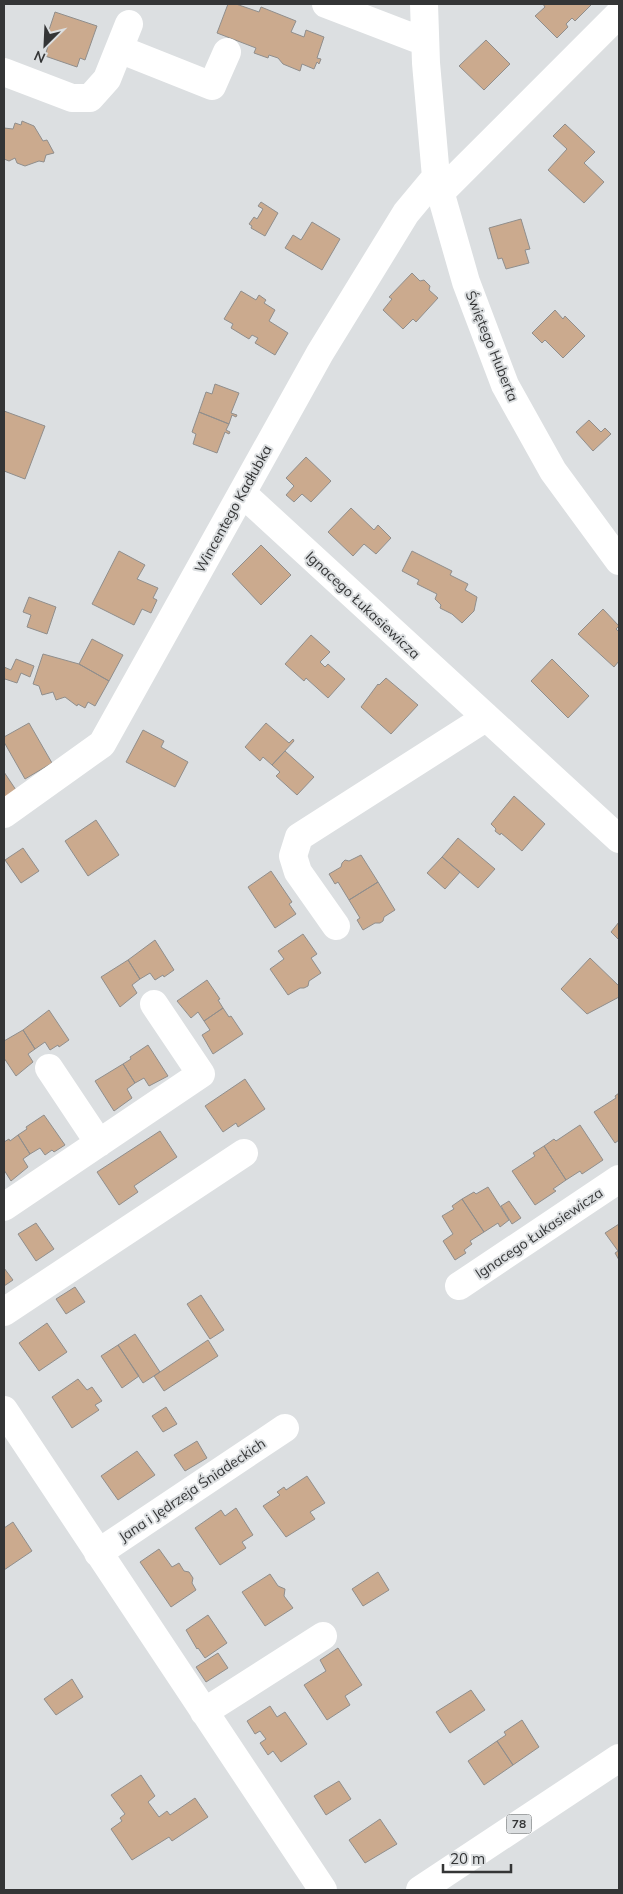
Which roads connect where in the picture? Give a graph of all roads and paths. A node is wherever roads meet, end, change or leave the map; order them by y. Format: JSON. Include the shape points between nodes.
{"nodes":[{"id":1,"x":326,"y":4,"type":"edge"},
{"id":2,"x":424,"y":4,"type":"edge"},
{"id":3,"x":619,"y":14,"type":"edge"},
{"id":4,"x":129,"y":24,"type":"dead end"},
{"id":5,"x":425,"y":42,"type":"junction"},
{"id":6,"x":119,"y":49,"type":"junction"},
{"id":7,"x":227,"y":52,"type":"dead end"},
{"id":8,"x":4,"y":72,"type":"edge"},
{"id":9,"x":438,"y":185,"type":"junction"},
{"id":10,"x":242,"y":493,"type":"junction"},
{"id":11,"x":619,"y":559,"type":"edge"},
{"id":12,"x":485,"y":716,"type":"junction"},
{"id":13,"x":4,"y":814,"type":"edge"},
{"id":14,"x":619,"y":839,"type":"edge"},
{"id":15,"x":336,"y":926,"type":"dead end"},
{"id":16,"x":154,"y":1004,"type":"dead end"},
{"id":17,"x":49,"y":1068,"type":"dead end"},
{"id":18,"x":99,"y":1143,"type":"junction"},
{"id":19,"x":244,"y":1153,"type":"dead end"},
{"id":20,"x":619,"y":1179,"type":"edge"},
{"id":21,"x":4,"y":1207,"type":"edge"},
{"id":22,"x":459,"y":1286,"type":"dead end"},
{"id":23,"x":4,"y":1312,"type":"edge"},
{"id":24,"x":4,"y":1410,"type":"edge"},
{"id":25,"x":285,"y":1428,"type":"dead end"},
{"id":26,"x":98,"y":1553,"type":"junction"},
{"id":27,"x":323,"y":1636,"type":"dead end"},
{"id":28,"x":204,"y":1712,"type":"junction"},
{"id":29,"x":619,"y":1758,"type":"edge"},
{"id":30,"x":323,"y":1890,"type":"edge"},
{"id":31,"x":420,"y":1890,"type":"edge"}],
"edges":[{"from":1,"to":5,"type":"street"},
{"from":2,"to":5,"type":"street","name":"Świętego Huberta"},
{"from":3,"to":9,"type":"street"},
{"from":4,"to":6,"type":"street"},
{"from":5,"to":9,"type":"street","name":"Świętego Huberta"},
{"from":6,"to":7,"type":"street","via":[[212,86]]},
{"from":6,"to":8,"type":"street","via":[[107,79],[90,98],[72,98]]},
{"from":9,"to":10,"type":"street","name":"Wincentego Kadłubka","via":[[406,214],[320,353]]},
{"from":9,"to":11,"type":"street","name":"Świętego Huberta","via":[[466,282],[505,385],[553,471]]},
{"from":10,"to":12,"type":"street","name":"Ignacego Łukasiewicza"},
{"from":10,"to":13,"type":"street","name":"Wincentego Kadłubka","via":[[102,744]]},
{"from":12,"to":14,"type":"street","name":"Ignacego Łukasiewicza"},
{"from":12,"to":15,"type":"street","via":[[299,837],[293,856],[298,872]]},
{"from":16,"to":18,"type":"street","via":[[201,1074]]},
{"from":17,"to":18,"type":"street"},
{"from":18,"to":21,"type":"street"},
{"from":19,"to":23,"type":"street"},
{"from":20,"to":22,"type":"street","name":"Ignacego Łukasiewicza"},
{"from":24,"to":26,"type":"street"},
{"from":25,"to":26,"type":"street","name":"Jana i Jędrzeja Śniadeckich"},
{"from":26,"to":28,"type":"street"},
{"from":27,"to":28,"type":"street"},
{"from":28,"to":30,"type":"street"},
{"from":29,"to":31,"type":"street","number":"78"}]}
